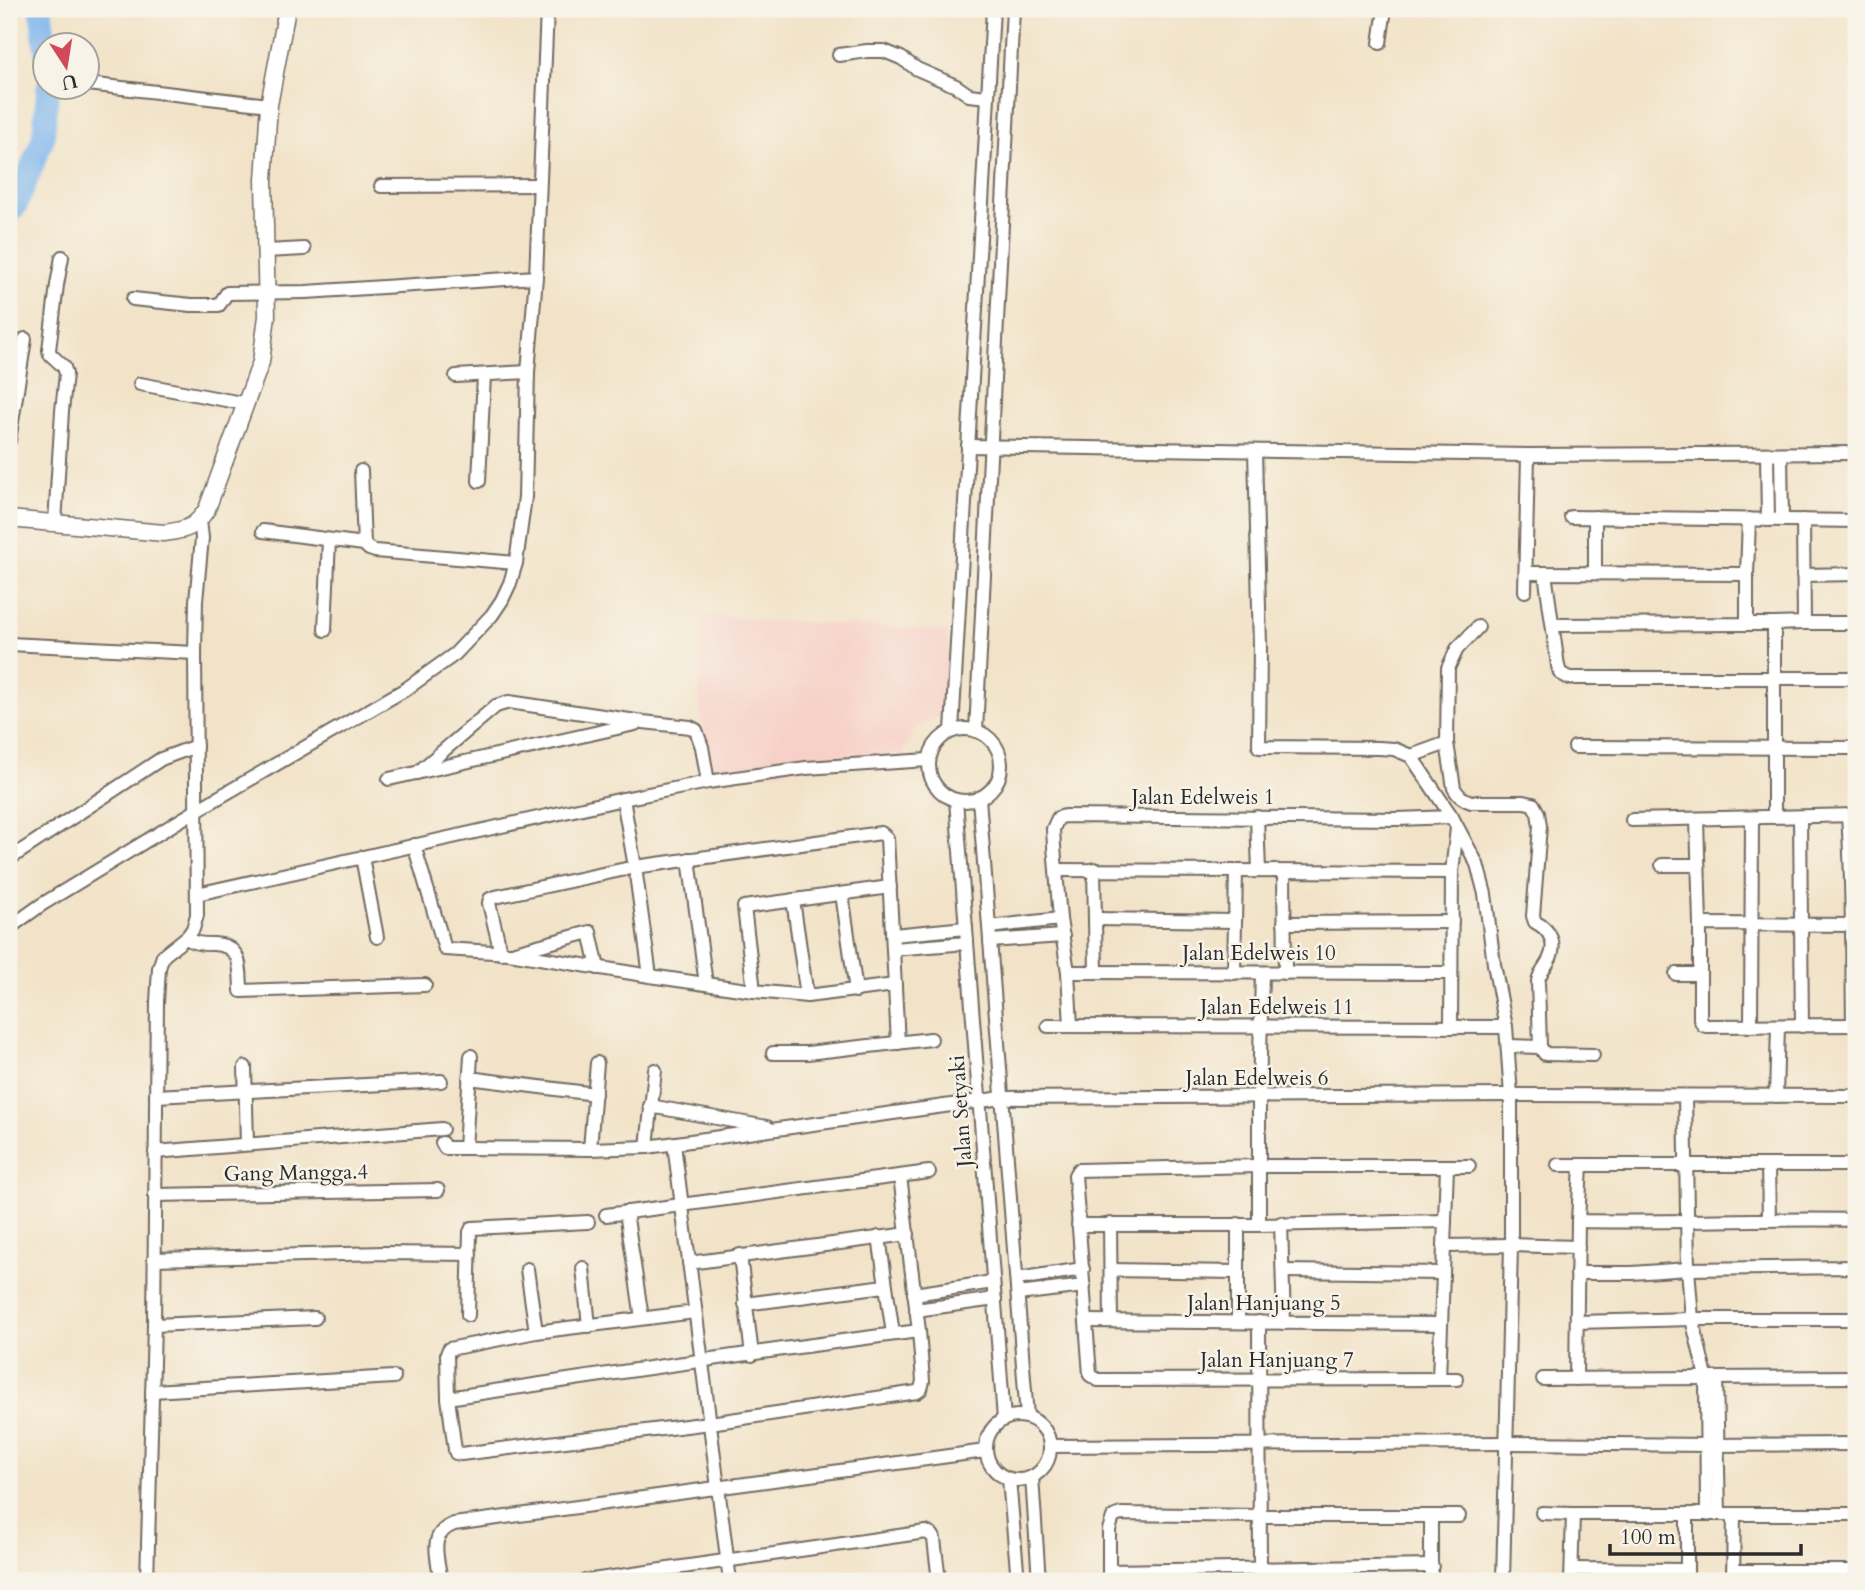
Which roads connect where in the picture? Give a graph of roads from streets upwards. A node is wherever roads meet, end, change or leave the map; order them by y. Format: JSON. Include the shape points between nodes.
{"nodes":[{"id":1,"x":287,"y":9,"type":"edge"},
{"id":2,"x":547,"y":9,"type":"edge"},
{"id":3,"x":993,"y":9,"type":"edge"},
{"id":4,"x":1013,"y":9,"type":"edge"},
{"id":5,"x":1385,"y":9,"type":"edge"},
{"id":6,"x":1380,"y":43,"type":"dead end"},
{"id":7,"x":839,"y":55,"type":"dead end"},
{"id":8,"x":102,"y":86,"type":"edge"},
{"id":9,"x":987,"y":97,"type":"junction"},
{"id":10,"x":269,"y":105,"type":"junction"},
{"id":11,"x":540,"y":185,"type":"junction"},
{"id":12,"x":381,"y":186,"type":"dead end"},
{"id":13,"x":304,"y":249,"type":"dead end"},
{"id":14,"x":266,"y":251,"type":"junction"},
{"id":15,"x":62,"y":257,"type":"dead end"},
{"id":16,"x":536,"y":277,"type":"junction"},
{"id":17,"x":267,"y":292,"type":"junction"},
{"id":18,"x":133,"y":299,"type":"dead end"},
{"id":19,"x":25,"y":340,"type":"dead end"},
{"id":20,"x":528,"y":372,"type":"junction"},
{"id":21,"x":484,"y":375,"type":"junction"},
{"id":22,"x":456,"y":376,"type":"dead end"},
{"id":23,"x":140,"y":384,"type":"dead end"},
{"id":24,"x":247,"y":404,"type":"junction"},
{"id":25,"x":9,"y":433,"type":"edge"},
{"id":26,"x":968,"y":446,"type":"junction"},
{"id":27,"x":991,"y":446,"type":"junction"},
{"id":28,"x":1255,"y":451,"type":"junction"},
{"id":29,"x":1856,"y":453,"type":"edge"},
{"id":30,"x":1767,"y":454,"type":"junction"},
{"id":31,"x":1781,"y":454,"type":"junction"},
{"id":32,"x":1528,"y":455,"type":"junction"},
{"id":33,"x":361,"y":471,"type":"dead end"},
{"id":34,"x":479,"y":481,"type":"dead end"},
{"id":35,"x":1572,"y":517,"type":"dead end"},
{"id":36,"x":1595,"y":517,"type":"junction"},
{"id":37,"x":1749,"y":519,"type":"junction"},
{"id":38,"x":200,"y":520,"type":"junction"},
{"id":39,"x":1768,"y":520,"type":"junction"},
{"id":40,"x":1782,"y":520,"type":"junction"},
{"id":41,"x":1803,"y":520,"type":"junction"},
{"id":42,"x":1856,"y":521,"type":"edge"},
{"id":43,"x":9,"y":522,"type":"edge"},
{"id":44,"x":54,"y":523,"type":"junction"},
{"id":45,"x":263,"y":531,"type":"dead end"},
{"id":46,"x":329,"y":540,"type":"junction"},
{"id":47,"x":364,"y":544,"type":"junction"},
{"id":48,"x":516,"y":563,"type":"junction"},
{"id":49,"x":1595,"y":572,"type":"junction"},
{"id":50,"x":1526,"y":573,"type":"junction"},
{"id":51,"x":1545,"y":573,"type":"junction"},
{"id":52,"x":1747,"y":574,"type":"junction"},
{"id":53,"x":1856,"y":574,"type":"edge"},
{"id":54,"x":1803,"y":575,"type":"junction"},
{"id":55,"x":1525,"y":591,"type":"dead end"},
{"id":56,"x":1804,"y":623,"type":"junction"},
{"id":57,"x":1856,"y":623,"type":"edge"},
{"id":58,"x":1747,"y":624,"type":"junction"},
{"id":59,"x":1774,"y":624,"type":"junction"},
{"id":60,"x":1553,"y":625,"type":"junction"},
{"id":61,"x":1478,"y":627,"type":"dead end"},
{"id":62,"x":325,"y":630,"type":"dead end"},
{"id":63,"x":9,"y":644,"type":"edge"},
{"id":64,"x":195,"y":653,"type":"junction"},
{"id":65,"x":1774,"y":678,"type":"junction"},
{"id":66,"x":1856,"y":678,"type":"edge"},
{"id":67,"x":643,"y":722,"type":"junction"},
{"id":68,"x":952,"y":731,"type":"junction"},
{"id":69,"x":976,"y":731,"type":"junction"},
{"id":70,"x":1447,"y":743,"type":"junction"},
{"id":71,"x":196,"y":746,"type":"junction"},
{"id":72,"x":1575,"y":747,"type":"dead end"},
{"id":73,"x":1856,"y":748,"type":"edge"},
{"id":74,"x":1774,"y":749,"type":"junction"},
{"id":75,"x":1410,"y":756,"type":"junction"},
{"id":76,"x":929,"y":760,"type":"junction"},
{"id":77,"x":417,"y":773,"type":"junction"},
{"id":78,"x":389,"y":779,"type":"dead end"},
{"id":79,"x":708,"y":782,"type":"junction"},
{"id":80,"x":1457,"y":794,"type":"junction"},
{"id":81,"x":978,"y":798,"type":"junction"},
{"id":82,"x":623,"y":799,"type":"junction"},
{"id":83,"x":956,"y":800,"type":"junction"},
{"id":84,"x":1443,"y":804,"type":"junction"},
{"id":85,"x":197,"y":813,"type":"junction"},
{"id":86,"x":1852,"y":816,"type":"edge"},
{"id":87,"x":1257,"y":817,"type":"junction"},
{"id":88,"x":1774,"y":817,"type":"junction"},
{"id":89,"x":1800,"y":817,"type":"junction"},
{"id":90,"x":1752,"y":818,"type":"junction"},
{"id":91,"x":1697,"y":819,"type":"junction"},
{"id":92,"x":1632,"y":820,"type":"dead end"},
{"id":93,"x":1454,"y":823,"type":"junction"},
{"id":94,"x":414,"y":845,"type":"junction"},
{"id":95,"x":362,"y":857,"type":"junction"},
{"id":96,"x":9,"y":859,"type":"edge"},
{"id":97,"x":690,"y":859,"type":"junction"},
{"id":98,"x":1662,"y":865,"type":"dead end"},
{"id":99,"x":1698,"y":865,"type":"junction"},
{"id":100,"x":635,"y":867,"type":"junction"},
{"id":101,"x":1094,"y":869,"type":"junction"},
{"id":102,"x":1056,"y":870,"type":"junction"},
{"id":103,"x":1854,"y":870,"type":"edge"},
{"id":104,"x":1236,"y":871,"type":"junction"},
{"id":105,"x":1259,"y":871,"type":"junction"},
{"id":106,"x":1284,"y":872,"type":"junction"},
{"id":107,"x":1452,"y":872,"type":"junction"},
{"id":108,"x":890,"y":887,"type":"junction"},
{"id":109,"x":197,"y":894,"type":"junction"},
{"id":110,"x":842,"y":894,"type":"junction"},
{"id":111,"x":793,"y":900,"type":"junction"},
{"id":112,"x":1060,"y":919,"type":"junction"},
{"id":113,"x":1095,"y":919,"type":"junction"},
{"id":114,"x":1235,"y":921,"type":"junction"},
{"id":115,"x":1452,"y":922,"type":"junction"},
{"id":116,"x":1284,"y":923,"type":"junction"},
{"id":117,"x":1700,"y":924,"type":"junction"},
{"id":118,"x":1751,"y":925,"type":"junction"},
{"id":119,"x":1801,"y":925,"type":"junction"},
{"id":120,"x":1854,"y":925,"type":"edge"},
{"id":121,"x":989,"y":926,"type":"junction"},
{"id":122,"x":9,"y":928,"type":"edge"},
{"id":123,"x":966,"y":928,"type":"junction"},
{"id":124,"x":893,"y":935,"type":"junction"},
{"id":125,"x":1063,"y":936,"type":"junction"},
{"id":126,"x":377,"y":937,"type":"dead end"},
{"id":127,"x":186,"y":938,"type":"junction"},
{"id":128,"x":990,"y":941,"type":"junction"},
{"id":129,"x":967,"y":943,"type":"junction"},
{"id":130,"x":893,"y":949,"type":"junction"},
{"id":131,"x":505,"y":953,"type":"junction"},
{"id":132,"x":598,"y":968,"type":"junction"},
{"id":133,"x":1068,"y":972,"type":"junction"},
{"id":134,"x":1096,"y":972,"type":"junction"},
{"id":135,"x":1234,"y":973,"type":"junction"},
{"id":136,"x":1262,"y":973,"type":"junction"},
{"id":137,"x":1285,"y":973,"type":"junction"},
{"id":138,"x":1451,"y":973,"type":"junction"},
{"id":139,"x":1676,"y":974,"type":"dead end"},
{"id":140,"x":1699,"y":974,"type":"junction"},
{"id":141,"x":1854,"y":974,"type":"edge"},
{"id":142,"x":650,"y":976,"type":"junction"},
{"id":143,"x":706,"y":984,"type":"junction"},
{"id":144,"x":425,"y":985,"type":"dead end"},
{"id":145,"x":895,"y":985,"type":"junction"},
{"id":146,"x":754,"y":991,"type":"junction"},
{"id":147,"x":856,"y":991,"type":"junction"},
{"id":148,"x":807,"y":996,"type":"junction"},
{"id":149,"x":1855,"y":1025,"type":"edge"},
{"id":150,"x":1048,"y":1026,"type":"dead end"},
{"id":151,"x":1071,"y":1026,"type":"junction"},
{"id":152,"x":1751,"y":1026,"type":"junction"},
{"id":153,"x":1778,"y":1026,"type":"junction"},
{"id":154,"x":1802,"y":1026,"type":"junction"},
{"id":155,"x":1261,"y":1027,"type":"junction"},
{"id":156,"x":1451,"y":1027,"type":"junction"},
{"id":157,"x":1506,"y":1027,"type":"junction"},
{"id":158,"x":931,"y":1039,"type":"dead end"},
{"id":159,"x":898,"y":1043,"type":"junction"},
{"id":160,"x":1508,"y":1046,"type":"junction"},
{"id":161,"x":1540,"y":1047,"type":"junction"},
{"id":162,"x":773,"y":1053,"type":"dead end"},
{"id":163,"x":1593,"y":1055,"type":"dead end"},
{"id":164,"x":471,"y":1056,"type":"dead end"},
{"id":165,"x":597,"y":1063,"type":"dead end"},
{"id":166,"x":244,"y":1067,"type":"dead end"},
{"id":167,"x":655,"y":1070,"type":"dead end"},
{"id":168,"x":469,"y":1078,"type":"junction"},
{"id":169,"x":441,"y":1081,"type":"dead end"},
{"id":170,"x":244,"y":1092,"type":"junction"},
{"id":171,"x":594,"y":1094,"type":"junction"},
{"id":172,"x":1511,"y":1095,"type":"junction"},
{"id":173,"x":156,"y":1096,"type":"junction"},
{"id":174,"x":1685,"y":1096,"type":"junction"},
{"id":175,"x":1776,"y":1096,"type":"junction"},
{"id":176,"x":1856,"y":1096,"type":"edge"},
{"id":177,"x":1259,"y":1097,"type":"junction"},
{"id":178,"x":1002,"y":1098,"type":"junction"},
{"id":179,"x":979,"y":1100,"type":"junction"},
{"id":180,"x":650,"y":1106,"type":"junction"},
{"id":181,"x":442,"y":1129,"type":"dead end"},
{"id":182,"x":781,"y":1129,"type":"junction"},
{"id":183,"x":442,"y":1143,"type":"dead end"},
{"id":184,"x":247,"y":1144,"type":"junction"},
{"id":185,"x":674,"y":1144,"type":"junction"},
{"id":186,"x":647,"y":1147,"type":"junction"},
{"id":187,"x":464,"y":1148,"type":"junction"},
{"id":188,"x":590,"y":1149,"type":"junction"},
{"id":189,"x":155,"y":1153,"type":"junction"},
{"id":190,"x":1558,"y":1165,"type":"dead end"},
{"id":191,"x":1581,"y":1165,"type":"junction"},
{"id":192,"x":1686,"y":1165,"type":"junction"},
{"id":193,"x":1768,"y":1165,"type":"junction"},
{"id":194,"x":1856,"y":1165,"type":"edge"},
{"id":195,"x":1259,"y":1166,"type":"junction"},
{"id":196,"x":1447,"y":1167,"type":"junction"},
{"id":197,"x":1469,"y":1167,"type":"dead end"},
{"id":198,"x":929,"y":1172,"type":"dead end"},
{"id":199,"x":900,"y":1176,"type":"junction"},
{"id":200,"x":438,"y":1189,"type":"dead end"},
{"id":201,"x":155,"y":1195,"type":"junction"},
{"id":202,"x":681,"y":1205,"type":"junction"},
{"id":203,"x":626,"y":1212,"type":"junction"},
{"id":204,"x":606,"y":1215,"type":"dead end"},
{"id":205,"x":1769,"y":1219,"type":"junction"},
{"id":206,"x":1688,"y":1220,"type":"junction"},
{"id":207,"x":1856,"y":1220,"type":"edge"},
{"id":208,"x":1445,"y":1221,"type":"junction"},
{"id":209,"x":1578,"y":1221,"type":"junction"},
{"id":210,"x":588,"y":1222,"type":"dead end"},
{"id":211,"x":1281,"y":1223,"type":"junction"},
{"id":212,"x":1110,"y":1224,"type":"junction"},
{"id":213,"x":1238,"y":1224,"type":"junction"},
{"id":214,"x":1079,"y":1225,"type":"junction"},
{"id":215,"x":1259,"y":1225,"type":"junction"},
{"id":216,"x":908,"y":1234,"type":"junction"},
{"id":217,"x":879,"y":1237,"type":"junction"},
{"id":218,"x":1511,"y":1245,"type":"junction"},
{"id":219,"x":1444,"y":1246,"type":"junction"},
{"id":220,"x":1578,"y":1247,"type":"junction"},
{"id":221,"x":470,"y":1254,"type":"junction"},
{"id":222,"x":740,"y":1255,"type":"junction"},
{"id":223,"x":154,"y":1259,"type":"junction"},
{"id":224,"x":689,"y":1263,"type":"junction"},
{"id":225,"x":1856,"y":1267,"type":"edge"},
{"id":226,"x":583,"y":1268,"type":"dead end"},
{"id":227,"x":527,"y":1269,"type":"dead end"},
{"id":228,"x":1083,"y":1269,"type":"junction"},
{"id":229,"x":1688,"y":1269,"type":"junction"},
{"id":230,"x":1111,"y":1270,"type":"junction"},
{"id":231,"x":1283,"y":1271,"type":"junction"},
{"id":232,"x":1236,"y":1272,"type":"junction"},
{"id":233,"x":1443,"y":1273,"type":"junction"},
{"id":234,"x":1577,"y":1273,"type":"junction"},
{"id":235,"x":1017,"y":1279,"type":"junction"},
{"id":236,"x":993,"y":1282,"type":"junction"},
{"id":237,"x":885,"y":1286,"type":"junction"},
{"id":238,"x":1084,"y":1286,"type":"junction"},
{"id":239,"x":914,"y":1294,"type":"junction"},
{"id":240,"x":1018,"y":1294,"type":"junction"},
{"id":241,"x":995,"y":1299,"type":"junction"},
{"id":242,"x":745,"y":1304,"type":"junction"},
{"id":243,"x":916,"y":1310,"type":"junction"},
{"id":244,"x":695,"y":1312,"type":"junction"},
{"id":245,"x":468,"y":1315,"type":"dead end"},
{"id":246,"x":315,"y":1318,"type":"dead end"},
{"id":247,"x":642,"y":1318,"type":"junction"},
{"id":248,"x":1692,"y":1319,"type":"junction"},
{"id":249,"x":1856,"y":1319,"type":"edge"},
{"id":250,"x":1086,"y":1321,"type":"junction"},
{"id":251,"x":1111,"y":1321,"type":"junction"},
{"id":252,"x":1238,"y":1322,"type":"junction"},
{"id":253,"x":1259,"y":1322,"type":"junction"},
{"id":254,"x":1577,"y":1322,"type":"junction"},
{"id":255,"x":1283,"y":1323,"type":"junction"},
{"id":256,"x":1441,"y":1324,"type":"junction"},
{"id":257,"x":154,"y":1325,"type":"junction"},
{"id":258,"x":589,"y":1325,"type":"junction"},
{"id":259,"x":919,"y":1331,"type":"junction"},
{"id":260,"x":536,"y":1332,"type":"junction"},
{"id":261,"x":893,"y":1334,"type":"junction"},
{"id":262,"x":752,"y":1355,"type":"junction"},
{"id":263,"x":702,"y":1360,"type":"junction"},
{"id":264,"x":394,"y":1377,"type":"dead end"},
{"id":265,"x":1711,"y":1377,"type":"junction"},
{"id":266,"x":1856,"y":1377,"type":"edge"},
{"id":267,"x":1576,"y":1378,"type":"junction"},
{"id":268,"x":1260,"y":1379,"type":"junction"},
{"id":269,"x":1439,"y":1379,"type":"junction"},
{"id":270,"x":1457,"y":1379,"type":"dead end"},
{"id":271,"x":1543,"y":1379,"type":"dead end"},
{"id":272,"x":152,"y":1391,"type":"junction"},
{"id":273,"x":448,"y":1398,"type":"junction"},
{"id":274,"x":1027,"y":1417,"type":"junction"},
{"id":275,"x":1004,"y":1419,"type":"junction"},
{"id":276,"x":710,"y":1423,"type":"junction"},
{"id":277,"x":1508,"y":1443,"type":"junction"},
{"id":278,"x":1260,"y":1444,"type":"junction"},
{"id":279,"x":1856,"y":1444,"type":"edge"},
{"id":280,"x":1712,"y":1445,"type":"junction"},
{"id":281,"x":1050,"y":1446,"type":"junction"},
{"id":282,"x":985,"y":1451,"type":"junction"},
{"id":283,"x":1032,"y":1477,"type":"junction"},
{"id":284,"x":1009,"y":1479,"type":"junction"},
{"id":285,"x":718,"y":1488,"type":"junction"},
{"id":286,"x":1542,"y":1513,"type":"dead end"},
{"id":287,"x":1573,"y":1514,"type":"junction"},
{"id":288,"x":1687,"y":1514,"type":"junction"},
{"id":289,"x":1713,"y":1514,"type":"junction"},
{"id":290,"x":1734,"y":1514,"type":"junction"},
{"id":291,"x":1856,"y":1514,"type":"edge"},
{"id":292,"x":1259,"y":1516,"type":"junction"},
{"id":293,"x":1431,"y":1516,"type":"junction"},
{"id":294,"x":1459,"y":1516,"type":"dead end"},
{"id":295,"x":727,"y":1560,"type":"junction"},
{"id":296,"x":1432,"y":1566,"type":"junction"},
{"id":297,"x":1260,"y":1569,"type":"junction"},
{"id":298,"x":1856,"y":1571,"type":"edge"},
{"id":299,"x":680,"y":1575,"type":"edge"},
{"id":300,"x":1278,"y":1575,"type":"edge"},
{"id":301,"x":1572,"y":1575,"type":"edge"},
{"id":302,"x":1109,"y":1576,"type":"edge"},
{"id":303,"x":1238,"y":1576,"type":"edge"},
{"id":304,"x":1687,"y":1576,"type":"edge"},
{"id":305,"x":1733,"y":1576,"type":"edge"},
{"id":306,"x":147,"y":1581,"type":"edge"},
{"id":307,"x":441,"y":1581,"type":"edge"},
{"id":308,"x":585,"y":1581,"type":"edge"},
{"id":309,"x":730,"y":1581,"type":"edge"},
{"id":310,"x":939,"y":1581,"type":"edge"},
{"id":311,"x":1018,"y":1581,"type":"edge"},
{"id":312,"x":1039,"y":1581,"type":"edge"},
{"id":313,"x":1431,"y":1581,"type":"edge"},
{"id":314,"x":1503,"y":1581,"type":"edge"}],
"edges":[{"from":1,"to":10,"type":"street"},
{"from":2,"to":11,"type":"street"},
{"from":3,"to":9,"type":"street"},
{"from":4,"to":27,"type":"street"},
{"from":5,"to":6,"type":"street"},
{"from":7,"to":9,"type":"street","via":[[884,51],[969,95]]},
{"from":8,"to":10,"type":"street"},
{"from":9,"to":26,"type":"street"},
{"from":10,"to":14,"type":"street"},
{"from":11,"to":12,"type":"street"},
{"from":11,"to":16,"type":"street"},
{"from":13,"to":14,"type":"street"},
{"from":14,"to":17,"type":"street"},
{"from":15,"to":44,"type":"street","via":[[49,350],[66,374]]},
{"from":16,"to":17,"type":"street"},
{"from":16,"to":20,"type":"street"},
{"from":17,"to":18,"type":"street","via":[[227,293],[219,305]]},
{"from":17,"to":24,"type":"street","via":[[261,362]]},
{"from":19,"to":25,"type":"street"},
{"from":20,"to":21,"type":"street"},
{"from":20,"to":48,"type":"street","via":[[525,497]]},
{"from":21,"to":22,"type":"street"},
{"from":21,"to":34,"type":"street"},
{"from":23,"to":24,"type":"street"},
{"from":24,"to":38,"type":"street"},
{"from":26,"to":27,"type":"street"},
{"from":26,"to":68,"type":"street"},
{"from":27,"to":28,"type":"street"},
{"from":27,"to":69,"type":"street"},
{"from":28,"to":32,"type":"street"},
{"from":28,"to":75,"type":"street","via":[[1259,747],[1379,748]]},
{"from":29,"to":31,"type":"street"},
{"from":30,"to":31,"type":"street"},
{"from":30,"to":32,"type":"street"},
{"from":30,"to":39,"type":"street"},
{"from":31,"to":40,"type":"street"},
{"from":32,"to":50,"type":"street"},
{"from":33,"to":47,"type":"street"},
{"from":35,"to":36,"type":"street"},
{"from":36,"to":37,"type":"street"},
{"from":36,"to":49,"type":"street"},
{"from":37,"to":39,"type":"street"},
{"from":37,"to":52,"type":"street"},
{"from":38,"to":44,"type":"street","via":[[182,531],[164,533]]},
{"from":38,"to":64,"type":"street"},
{"from":39,"to":40,"type":"street"},
{"from":40,"to":41,"type":"street"},
{"from":41,"to":42,"type":"street"},
{"from":41,"to":54,"type":"street"},
{"from":43,"to":44,"type":"street"},
{"from":45,"to":46,"type":"street"},
{"from":46,"to":47,"type":"street"},
{"from":46,"to":62,"type":"street"},
{"from":47,"to":48,"type":"street","via":[[375,551]]},
{"from":48,"to":85,"type":"street","via":[[492,615],[455,654],[405,689]]},
{"from":49,"to":51,"type":"street"},
{"from":49,"to":52,"type":"street"},
{"from":50,"to":51,"type":"street"},
{"from":50,"to":55,"type":"street"},
{"from":51,"to":60,"type":"street"},
{"from":52,"to":58,"type":"street"},
{"from":53,"to":54,"type":"street"},
{"from":54,"to":56,"type":"street"},
{"from":56,"to":57,"type":"street"},
{"from":56,"to":59,"type":"street"},
{"from":58,"to":59,"type":"street"},
{"from":58,"to":60,"type":"street"},
{"from":59,"to":65,"type":"street"},
{"from":60,"to":65,"type":"street","via":[[1560,673],[1569,678]]},
{"from":61,"to":70,"type":"street","via":[[1457,649],[1448,668]]},
{"from":63,"to":64,"type":"street"},
{"from":64,"to":71,"type":"street"},
{"from":65,"to":66,"type":"street"},
{"from":65,"to":74,"type":"street"},
{"from":67,"to":77,"type":"street"},
{"from":67,"to":77,"type":"street","via":[[503,703]]},
{"from":67,"to":79,"type":"street","via":[[696,730]]},
{"from":68,"to":69,"type":"street"},
{"from":68,"to":76,"type":"street","via":[[936,742]]},
{"from":69,"to":81,"type":"street","via":[[996,747],[1001,767],[994,786]]},
{"from":70,"to":75,"type":"street"},
{"from":70,"to":80,"type":"street"},
{"from":71,"to":85,"type":"street"},
{"from":71,"to":96,"type":"street","via":[[161,759]]},
{"from":72,"to":74,"type":"street"},
{"from":73,"to":74,"type":"street"},
{"from":74,"to":88,"type":"street"},
{"from":75,"to":84,"type":"street"},
{"from":76,"to":79,"type":"street","via":[[806,768]]},
{"from":76,"to":83,"type":"street","via":[[934,785]]},
{"from":77,"to":78,"type":"street"},
{"from":79,"to":82,"type":"street"},
{"from":80,"to":84,"type":"street"},
{"from":80,"to":161,"type":"street","via":[[1471,802],[1533,804],[1538,813],[1533,916],[1549,933],[1553,950],[1538,981]]},
{"from":81,"to":83,"type":"street"},
{"from":81,"to":121,"type":"street"},
{"from":82,"to":94,"type":"street"},
{"from":82,"to":100,"type":"street"},
{"from":83,"to":123,"type":"street","name":"Jalan Setyaki"},
{"from":84,"to":93,"type":"street"},
{"from":85,"to":109,"type":"street"},
{"from":85,"to":122,"type":"street"},
{"from":86,"to":89,"type":"street"},
{"from":86,"to":103,"type":"street"},
{"from":87,"to":93,"type":"street","name":"Jalan Edelweis 1"},
{"from":87,"to":102,"type":"street","name":"Jalan Edelweis 1","via":[[1065,816],[1058,818],[1053,829]]},
{"from":87,"to":105,"type":"street"},
{"from":88,"to":89,"type":"street"},
{"from":88,"to":90,"type":"street"},
{"from":89,"to":119,"type":"street"},
{"from":90,"to":91,"type":"street"},
{"from":90,"to":118,"type":"street"},
{"from":91,"to":92,"type":"street"},
{"from":91,"to":99,"type":"street"},
{"from":93,"to":107,"type":"street"},
{"from":93,"to":157,"type":"street","via":[[1482,879]]},
{"from":94,"to":95,"type":"street"},
{"from":94,"to":131,"type":"street","via":[[445,948]]},
{"from":95,"to":109,"type":"street"},
{"from":95,"to":126,"type":"street"},
{"from":97,"to":100,"type":"street"},
{"from":97,"to":108,"type":"street","via":[[881,833],[887,838]]},
{"from":97,"to":143,"type":"street"},
{"from":98,"to":99,"type":"street"},
{"from":99,"to":117,"type":"street"},
{"from":100,"to":131,"type":"street","via":[[490,899]]},
{"from":100,"to":142,"type":"street"},
{"from":101,"to":102,"type":"street"},
{"from":101,"to":104,"type":"street"},
{"from":101,"to":113,"type":"street"},
{"from":102,"to":112,"type":"street","name":"Jalan Edelweis 1"},
{"from":103,"to":120,"type":"street"},
{"from":104,"to":105,"type":"street"},
{"from":104,"to":114,"type":"street"},
{"from":105,"to":106,"type":"street"},
{"from":106,"to":107,"type":"street"},
{"from":106,"to":116,"type":"street"},
{"from":107,"to":115,"type":"street"},
{"from":108,"to":110,"type":"street"},
{"from":108,"to":124,"type":"street"},
{"from":109,"to":127,"type":"street","via":[[197,915]]},
{"from":110,"to":111,"type":"street"},
{"from":110,"to":147,"type":"street"},
{"from":111,"to":146,"type":"street","via":[[744,907]]},
{"from":111,"to":148,"type":"street"},
{"from":112,"to":121,"type":"street"},
{"from":112,"to":125,"type":"street","name":"Jalan Edelweis 1"},
{"from":113,"to":114,"type":"street"},
{"from":113,"to":134,"type":"street"},
{"from":114,"to":135,"type":"street"},
{"from":115,"to":116,"type":"street"},
{"from":115,"to":138,"type":"street"},
{"from":116,"to":137,"type":"street"},
{"from":117,"to":118,"type":"street"},
{"from":117,"to":140,"type":"street"},
{"from":118,"to":119,"type":"street"},
{"from":118,"to":152,"type":"street"},
{"from":119,"to":120,"type":"street"},
{"from":119,"to":154,"type":"street"},
{"from":120,"to":141,"type":"street"},
{"from":121,"to":128,"type":"street"},
{"from":123,"to":124,"type":"street"},
{"from":123,"to":129,"type":"street","name":"Jalan Setyaki"},
{"from":124,"to":130,"type":"street"},
{"from":125,"to":128,"type":"street"},
{"from":125,"to":133,"type":"street","name":"Jalan Edelweis 1"},
{"from":127,"to":144,"type":"street","via":[[235,953],[240,961],[241,991]]},
{"from":127,"to":173,"type":"street","via":[[163,956],[159,968]]},
{"from":128,"to":178,"type":"street"},
{"from":129,"to":130,"type":"street"},
{"from":129,"to":179,"type":"street","name":"Jalan Setyaki"},
{"from":130,"to":145,"type":"street"},
{"from":131,"to":132,"type":"street"},
{"from":131,"to":132,"type":"street","via":[[590,932]]},
{"from":132,"to":142,"type":"street"},
{"from":133,"to":134,"type":"street","name":"Jalan Edelweis 10"},
{"from":133,"to":151,"type":"street","name":"Jalan Edelweis 1"},
{"from":134,"to":135,"type":"street","name":"Jalan Edelweis 10"},
{"from":135,"to":136,"type":"street","name":"Jalan Edelweis 10"},
{"from":136,"to":137,"type":"street","name":"Jalan Edelweis 10"},
{"from":136,"to":155,"type":"street"},
{"from":137,"to":138,"type":"street","name":"Jalan Edelweis 10"},
{"from":138,"to":156,"type":"street"},
{"from":139,"to":140,"type":"street"},
{"from":140,"to":152,"type":"street","via":[[1703,1025]]},
{"from":141,"to":149,"type":"street"},
{"from":142,"to":143,"type":"street"},
{"from":143,"to":146,"type":"street"},
{"from":145,"to":147,"type":"street"},
{"from":145,"to":159,"type":"street"},
{"from":146,"to":148,"type":"street"},
{"from":147,"to":148,"type":"street"},
{"from":149,"to":154,"type":"street"},
{"from":150,"to":151,"type":"street","name":"Jalan Edelweis 11"},
{"from":151,"to":155,"type":"street","name":"Jalan Edelweis 11"},
{"from":152,"to":153,"type":"street"},
{"from":153,"to":154,"type":"street"},
{"from":153,"to":175,"type":"street"},
{"from":155,"to":156,"type":"street","name":"Jalan Edelweis 11"},
{"from":155,"to":177,"type":"street"},
{"from":156,"to":157,"type":"street","name":"Jalan Edelweis 11"},
{"from":157,"to":160,"type":"street"},
{"from":158,"to":159,"type":"street"},
{"from":159,"to":162,"type":"street"},
{"from":160,"to":161,"type":"street"},
{"from":160,"to":172,"type":"street"},
{"from":161,"to":163,"type":"street","via":[[1545,1054]]},
{"from":164,"to":168,"type":"street"},
{"from":165,"to":171,"type":"street"},
{"from":166,"to":170,"type":"street"},
{"from":167,"to":180,"type":"street"},
{"from":168,"to":171,"type":"street"},
{"from":168,"to":187,"type":"street"},
{"from":169,"to":170,"type":"street"},
{"from":170,"to":173,"type":"street"},
{"from":170,"to":184,"type":"street"},
{"from":171,"to":188,"type":"street"},
{"from":172,"to":174,"type":"street","name":"Jalan Edelweis 6"},
{"from":172,"to":177,"type":"street","name":"Jalan Edelweis 6"},
{"from":172,"to":218,"type":"street"},
{"from":173,"to":189,"type":"street"},
{"from":174,"to":175,"type":"street","name":"Jalan Edelweis 6"},
{"from":174,"to":192,"type":"street"},
{"from":175,"to":176,"type":"street","name":"Jalan Edelweis 6"},
{"from":177,"to":178,"type":"street","name":"Jalan Edelweis 6"},
{"from":177,"to":195,"type":"street"},
{"from":178,"to":179,"type":"street","name":"Jalan Edelweis 6"},
{"from":178,"to":235,"type":"street"},
{"from":179,"to":182,"type":"street","name":"Jalan Edelweis 6"},
{"from":179,"to":236,"type":"street","name":"Jalan Setyaki"},
{"from":180,"to":182,"type":"street"},
{"from":180,"to":186,"type":"street"},
{"from":181,"to":184,"type":"street"},
{"from":182,"to":185,"type":"street","name":"Jalan Edelweis 6"},
{"from":183,"to":187,"type":"street","name":"Jalan Edelweis 6"},
{"from":184,"to":189,"type":"street"},
{"from":185,"to":186,"type":"street","name":"Jalan Edelweis 6"},
{"from":185,"to":202,"type":"street"},
{"from":186,"to":188,"type":"street","name":"Jalan Edelweis 6"},
{"from":187,"to":188,"type":"street","name":"Jalan Edelweis 6"},
{"from":189,"to":201,"type":"street"},
{"from":190,"to":191,"type":"street"},
{"from":191,"to":192,"type":"street"},
{"from":191,"to":209,"type":"street"},
{"from":192,"to":193,"type":"street"},
{"from":192,"to":206,"type":"street"},
{"from":193,"to":194,"type":"street"},
{"from":193,"to":205,"type":"street"},
{"from":195,"to":196,"type":"street"},
{"from":195,"to":214,"type":"street","via":[[1078,1170]]},
{"from":195,"to":215,"type":"street"},
{"from":196,"to":197,"type":"street"},
{"from":196,"to":208,"type":"street"},
{"from":198,"to":199,"type":"street"},
{"from":199,"to":202,"type":"street"},
{"from":199,"to":216,"type":"street"},
{"from":200,"to":201,"type":"street","name":"Gang Mangga.4"},
{"from":201,"to":223,"type":"street"},
{"from":202,"to":203,"type":"street"},
{"from":202,"to":224,"type":"street"},
{"from":203,"to":204,"type":"street"},
{"from":203,"to":247,"type":"street"},
{"from":205,"to":206,"type":"street"},
{"from":205,"to":207,"type":"street"},
{"from":206,"to":209,"type":"street"},
{"from":206,"to":229,"type":"street"},
{"from":208,"to":211,"type":"street"},
{"from":208,"to":219,"type":"street"},
{"from":209,"to":220,"type":"street"},
{"from":210,"to":221,"type":"street","via":[[475,1227],[470,1232]]},
{"from":211,"to":215,"type":"street"},
{"from":211,"to":231,"type":"street"},
{"from":212,"to":213,"type":"street"},
{"from":212,"to":214,"type":"street"},
{"from":212,"to":230,"type":"street"},
{"from":213,"to":215,"type":"street"},
{"from":213,"to":232,"type":"street"},
{"from":214,"to":228,"type":"street"},
{"from":216,"to":217,"type":"street"},
{"from":216,"to":239,"type":"street"},
{"from":217,"to":222,"type":"street"},
{"from":217,"to":237,"type":"street"},
{"from":218,"to":219,"type":"street"},
{"from":218,"to":220,"type":"street"},
{"from":218,"to":277,"type":"street"},
{"from":219,"to":233,"type":"street"},
{"from":220,"to":234,"type":"street"},
{"from":221,"to":223,"type":"street"},
{"from":221,"to":245,"type":"street"},
{"from":222,"to":224,"type":"street"},
{"from":222,"to":242,"type":"street"},
{"from":223,"to":257,"type":"street"},
{"from":224,"to":244,"type":"street"},
{"from":225,"to":229,"type":"street"},
{"from":226,"to":258,"type":"street"},
{"from":227,"to":260,"type":"street"},
{"from":228,"to":235,"type":"street"},
{"from":228,"to":238,"type":"street"},
{"from":229,"to":234,"type":"street"},
{"from":229,"to":248,"type":"street"},
{"from":230,"to":232,"type":"street"},
{"from":230,"to":251,"type":"street"},
{"from":231,"to":233,"type":"street"},
{"from":231,"to":255,"type":"street"},
{"from":232,"to":252,"type":"street"},
{"from":233,"to":256,"type":"street"},
{"from":234,"to":254,"type":"street"},
{"from":235,"to":240,"type":"street"},
{"from":236,"to":239,"type":"street"},
{"from":236,"to":241,"type":"street","name":"Jalan Setyaki"},
{"from":237,"to":242,"type":"street"},
{"from":237,"to":261,"type":"street"},
{"from":238,"to":240,"type":"street"},
{"from":238,"to":250,"type":"street"},
{"from":239,"to":243,"type":"street"},
{"from":240,"to":274,"type":"street"},
{"from":241,"to":243,"type":"street"},
{"from":241,"to":275,"type":"street","name":"Jalan Setyaki"},
{"from":242,"to":262,"type":"street"},
{"from":243,"to":259,"type":"street"},
{"from":244,"to":247,"type":"street"},
{"from":244,"to":263,"type":"street"},
{"from":246,"to":257,"type":"street"},
{"from":247,"to":258,"type":"street"},
{"from":248,"to":249,"type":"street"},
{"from":248,"to":254,"type":"street"},
{"from":248,"to":265,"type":"street"},
{"from":250,"to":251,"type":"street","name":"Jalan Hanjuang 5"},
{"from":250,"to":268,"type":"street","name":"Jalan Hanjuang 7","via":[[1092,1378]]},
{"from":251,"to":252,"type":"street","name":"Jalan Hanjuang 5"},
{"from":252,"to":253,"type":"street","name":"Jalan Hanjuang 5"},
{"from":253,"to":255,"type":"street","name":"Jalan Hanjuang 5"},
{"from":253,"to":268,"type":"street"},
{"from":254,"to":267,"type":"street"},
{"from":255,"to":256,"type":"street","name":"Jalan Hanjuang 5"},
{"from":256,"to":269,"type":"street"},
{"from":257,"to":272,"type":"street"},
{"from":258,"to":260,"type":"street"},
{"from":259,"to":261,"type":"street"},
{"from":259,"to":276,"type":"street","via":[[923,1381],[917,1392]]},
{"from":260,"to":273,"type":"street","via":[[449,1349]]},
{"from":261,"to":262,"type":"street"},
{"from":262,"to":263,"type":"street"},
{"from":263,"to":273,"type":"street"},
{"from":263,"to":276,"type":"street"},
{"from":264,"to":272,"type":"street"},
{"from":265,"to":266,"type":"street"},
{"from":265,"to":267,"type":"street"},
{"from":265,"to":280,"type":"street"},
{"from":267,"to":271,"type":"street"},
{"from":268,"to":269,"type":"street","name":"Jalan Hanjuang 7"},
{"from":268,"to":278,"type":"street"},
{"from":269,"to":270,"type":"street","name":"Jalan Hanjuang 7"},
{"from":272,"to":306,"type":"street"},
{"from":273,"to":276,"type":"street","via":[[455,1450],[461,1454]]},
{"from":274,"to":275,"type":"street"},
{"from":274,"to":281,"type":"street","via":[[1041,1426]]},
{"from":275,"to":282,"type":"street","via":[[988,1436]]},
{"from":276,"to":285,"type":"street"},
{"from":277,"to":278,"type":"street"},
{"from":277,"to":280,"type":"street"},
{"from":277,"to":314,"type":"street"},
{"from":278,"to":281,"type":"street"},
{"from":278,"to":292,"type":"street"},
{"from":279,"to":280,"type":"street"},
{"from":280,"to":289,"type":"street"},
{"from":281,"to":283,"type":"street","via":[[1047,1461]]},
{"from":282,"to":284,"type":"street","via":[[996,1472]]},
{"from":282,"to":285,"type":"street"},
{"from":283,"to":284,"type":"street"},
{"from":283,"to":312,"type":"street"},
{"from":284,"to":311,"type":"street"},
{"from":285,"to":295,"type":"street"},
{"from":285,"to":307,"type":"street","via":[[454,1524],[438,1534],[436,1542]]},
{"from":286,"to":287,"type":"street"},
{"from":287,"to":288,"type":"street"},
{"from":287,"to":301,"type":"street"},
{"from":288,"to":289,"type":"street"},
{"from":288,"to":304,"type":"street"},
{"from":289,"to":290,"type":"street"},
{"from":290,"to":291,"type":"street"},
{"from":290,"to":305,"type":"street"},
{"from":292,"to":293,"type":"street"},
{"from":292,"to":297,"type":"street"},
{"from":292,"to":302,"type":"street","via":[[1113,1517]]},
{"from":293,"to":294,"type":"street"},
{"from":293,"to":296,"type":"street"},
{"from":295,"to":299,"type":"street"},
{"from":295,"to":309,"type":"street"},
{"from":295,"to":310,"type":"street","via":[[926,1532],[934,1539]]},
{"from":296,"to":300,"type":"street"},
{"from":296,"to":313,"type":"street"},
{"from":297,"to":300,"type":"street"},
{"from":297,"to":303,"type":"street"},
{"from":298,"to":305,"type":"street"},
{"from":299,"to":308,"type":"street"},
{"from":301,"to":304,"type":"street"},
{"from":302,"to":303,"type":"street"}]}
